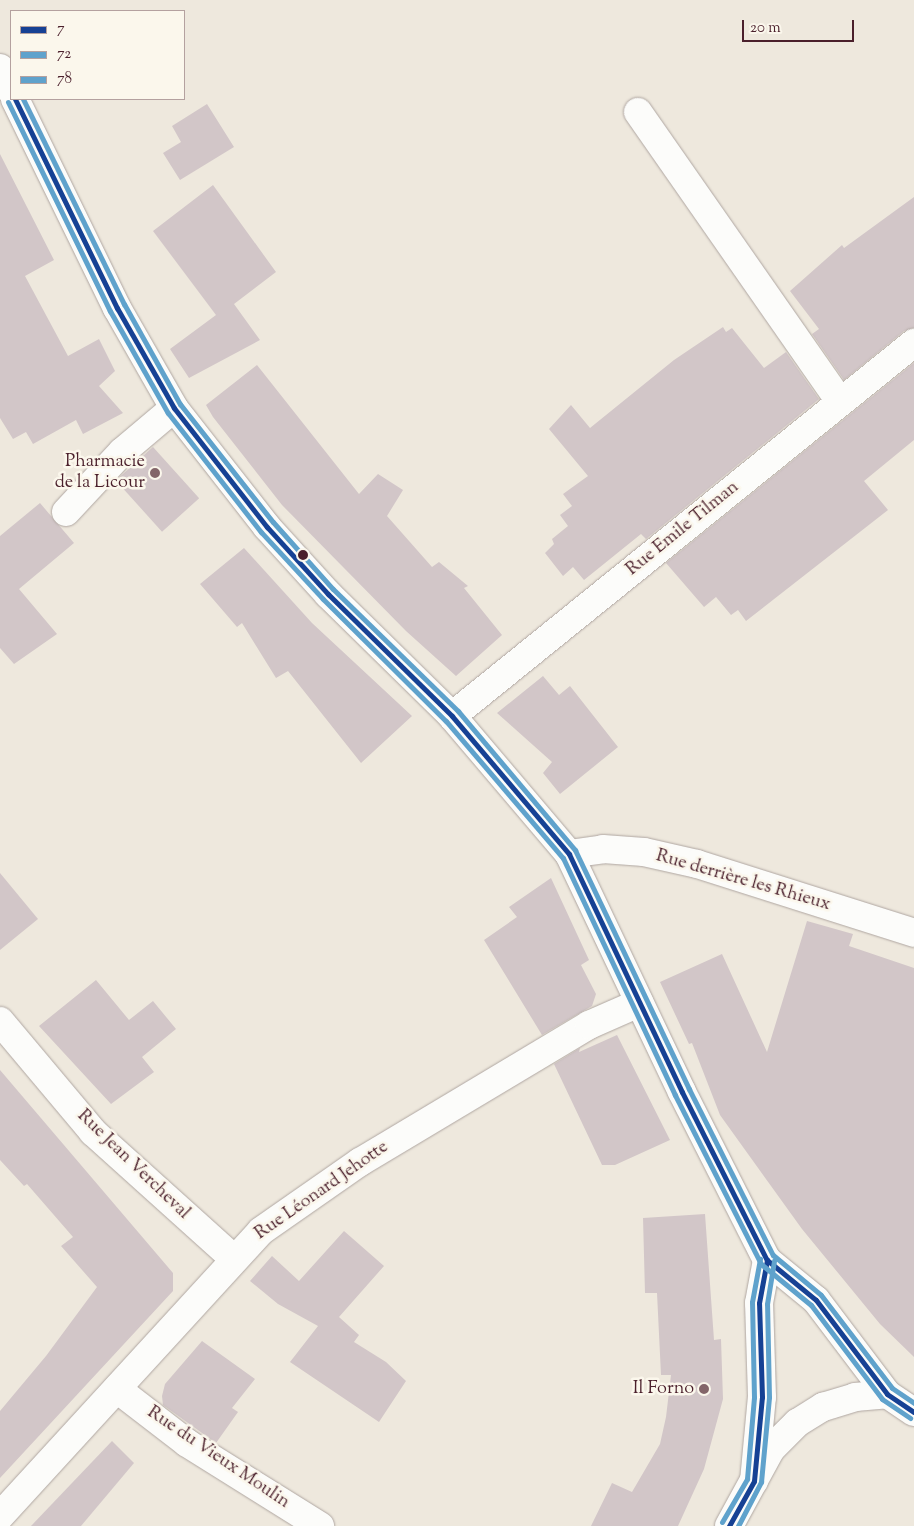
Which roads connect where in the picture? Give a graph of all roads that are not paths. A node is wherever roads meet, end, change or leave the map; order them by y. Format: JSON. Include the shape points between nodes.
{"nodes":[{"id":1,"x":0,"y":68,"type":"edge"},
{"id":2,"x":10,"y":89,"type":"edge"},
{"id":3,"x":15,"y":100,"type":"edge"},
{"id":4,"x":638,"y":112,"type":"dead end"},
{"id":5,"x":914,"y":343,"type":"edge"},
{"id":6,"x":840,"y":402,"type":"junction"},
{"id":7,"x":174,"y":408,"type":"junction"},
{"id":8,"x":66,"y":512,"type":"dead end"},
{"id":9,"x":452,"y":716,"type":"junction"},
{"id":10,"x":569,"y":854,"type":"junction"},
{"id":11,"x":914,"y":933,"type":"edge"},
{"id":12,"x":639,"y":1003,"type":"junction"},
{"id":13,"x":0,"y":1021,"type":"edge"},
{"id":14,"x":233,"y":1258,"type":"junction"},
{"id":15,"x":767,"y":1260,"type":"junction"},
{"id":16,"x":117,"y":1389,"type":"junction"},
{"id":17,"x":887,"y":1394,"type":"junction"},
{"id":18,"x":914,"y":1412,"type":"edge"},
{"id":19,"x":754,"y":1481,"type":"junction"},
{"id":20,"x":0,"y":1516,"type":"edge"},
{"id":21,"x":320,"y":1526,"type":"edge"},
{"id":22,"x":729,"y":1526,"type":"edge"}],
"edges":[{"from":1,"to":2,"type":"street"},
{"from":3,"to":7,"type":"street","via":[[117,308]]},
{"from":4,"to":6,"type":"street"},
{"from":5,"to":6,"type":"street","name":"Rue Emile Tilman"},
{"from":6,"to":9,"type":"street","name":"Rue Emile Tilman"},
{"from":7,"to":8,"type":"street","via":[[122,452]]},
{"from":7,"to":9,"type":"street","via":[[267,527],[328,594]]},
{"from":9,"to":10,"type":"street"},
{"from":10,"to":11,"type":"street","name":"Rue derrière les Rhieux","via":[[603,849],[697,864]]},
{"from":10,"to":12,"type":"street"},
{"from":12,"to":14,"type":"street","name":"Rue Léonard Jehotte","via":[[589,1024],[360,1162],[261,1231]]},
{"from":12,"to":15,"type":"street"},
{"from":13,"to":14,"type":"street","name":"Rue Jean Vercheval","via":[[93,1132]]},
{"from":14,"to":16,"type":"street","name":"Rue Léonard Jehotte"},
{"from":15,"to":17,"type":"street","via":[[816,1300]]},
{"from":15,"to":19,"type":"street","via":[[759,1303],[762,1397]]},
{"from":16,"to":20,"type":"street","name":"Rue Léonard Jehotte"},
{"from":16,"to":21,"type":"street","name":"Rue du Vieux Moulin","via":[[187,1442]]},
{"from":17,"to":18,"type":"street"},
{"from":17,"to":19,"type":"street","via":[[855,1397],[831,1404],[796,1423],[771,1449]]},
{"from":19,"to":22,"type":"street"}]}
